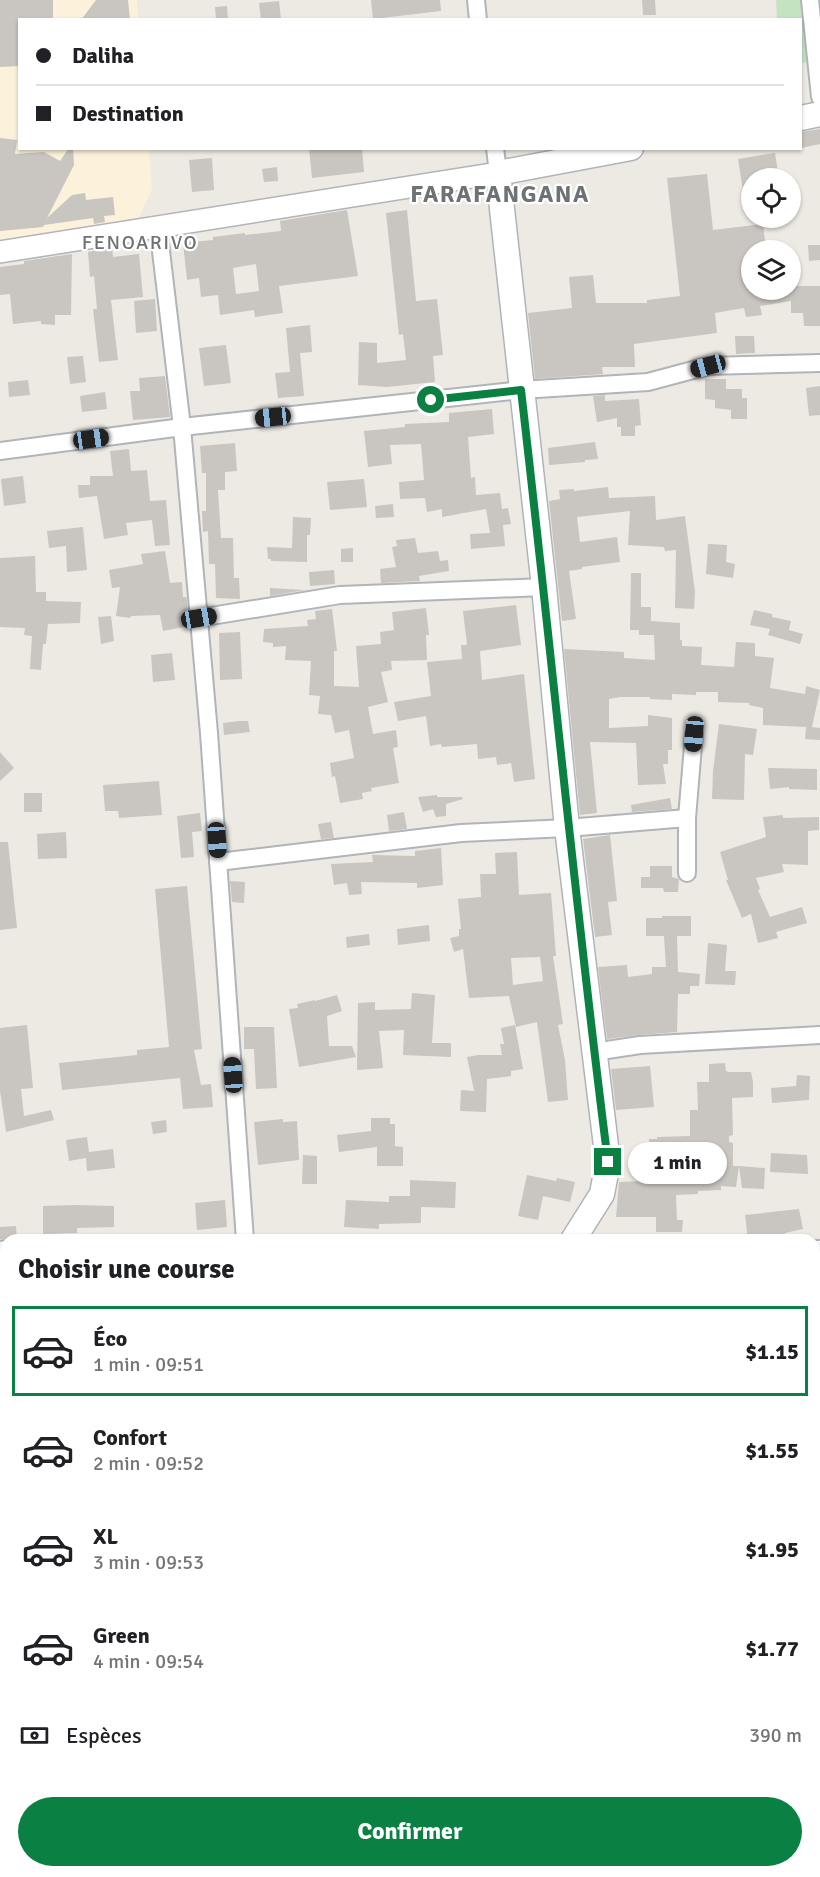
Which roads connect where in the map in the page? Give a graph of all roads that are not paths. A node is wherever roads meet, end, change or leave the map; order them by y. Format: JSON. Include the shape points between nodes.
{"nodes":[{"id":1,"x":476,"y":0,"type":"edge"},
{"id":2,"x":810,"y":0,"type":"edge"},
{"id":3,"x":478,"y":18,"type":"edge"},
{"id":4,"x":820,"y":97,"type":"edge"},
{"id":5,"x":820,"y":114,"type":"edge"},
{"id":6,"x":802,"y":118,"type":"edge"},
{"id":7,"x":495,"y":150,"type":"edge"},
{"id":8,"x":621,"y":150,"type":"edge"},
{"id":9,"x":498,"y":173,"type":"junction"},
{"id":10,"x":158,"y":226,"type":"junction"},
{"id":11,"x":0,"y":252,"type":"edge"},
{"id":12,"x":820,"y":363,"type":"edge"},
{"id":13,"x":521,"y":390,"type":"junction"},
{"id":14,"x":182,"y":427,"type":"junction"},
{"id":15,"x":0,"y":451,"type":"edge"},
{"id":16,"x":544,"y":587,"type":"junction"},
{"id":17,"x":199,"y":618,"type":"junction"},
{"id":18,"x":694,"y":734,"type":"dead end"},
{"id":19,"x":687,"y":818,"type":"junction"},
{"id":20,"x":567,"y":828,"type":"junction"},
{"id":21,"x":218,"y":862,"type":"junction"},
{"id":22,"x":687,"y":873,"type":"dead end"},
{"id":23,"x":820,"y":1035,"type":"edge"},
{"id":24,"x":594,"y":1052,"type":"junction"},
{"id":25,"x":245,"y":1234,"type":"edge"},
{"id":26,"x":577,"y":1234,"type":"edge"}],
"edges":[{"from":1,"to":3,"type":"street"},
{"from":2,"to":4,"type":"street"},
{"from":5,"to":6,"type":"main road"},
{"from":7,"to":9,"type":"street"},
{"from":8,"to":9,"type":"main road"},
{"from":9,"to":10,"type":"street"},
{"from":9,"to":13,"type":"main road"},
{"from":10,"to":11,"type":"street"},
{"from":10,"to":14,"type":"street"},
{"from":12,"to":13,"type":"street","via":[[708,366],[648,382]]},
{"from":13,"to":14,"type":"street"},
{"from":13,"to":16,"type":"main road"},
{"from":14,"to":15,"type":"street"},
{"from":14,"to":17,"type":"street"},
{"from":16,"to":17,"type":"street","via":[[340,595]]},
{"from":16,"to":20,"type":"main road"},
{"from":17,"to":21,"type":"street"},
{"from":18,"to":19,"type":"street"},
{"from":19,"to":20,"type":"street"},
{"from":19,"to":22,"type":"street"},
{"from":20,"to":21,"type":"street","via":[[460,833]]},
{"from":20,"to":24,"type":"main road"},
{"from":21,"to":25,"type":"street"},
{"from":23,"to":24,"type":"street"},
{"from":24,"to":26,"type":"main road","via":[[608,1162],[602,1194]]}]}
